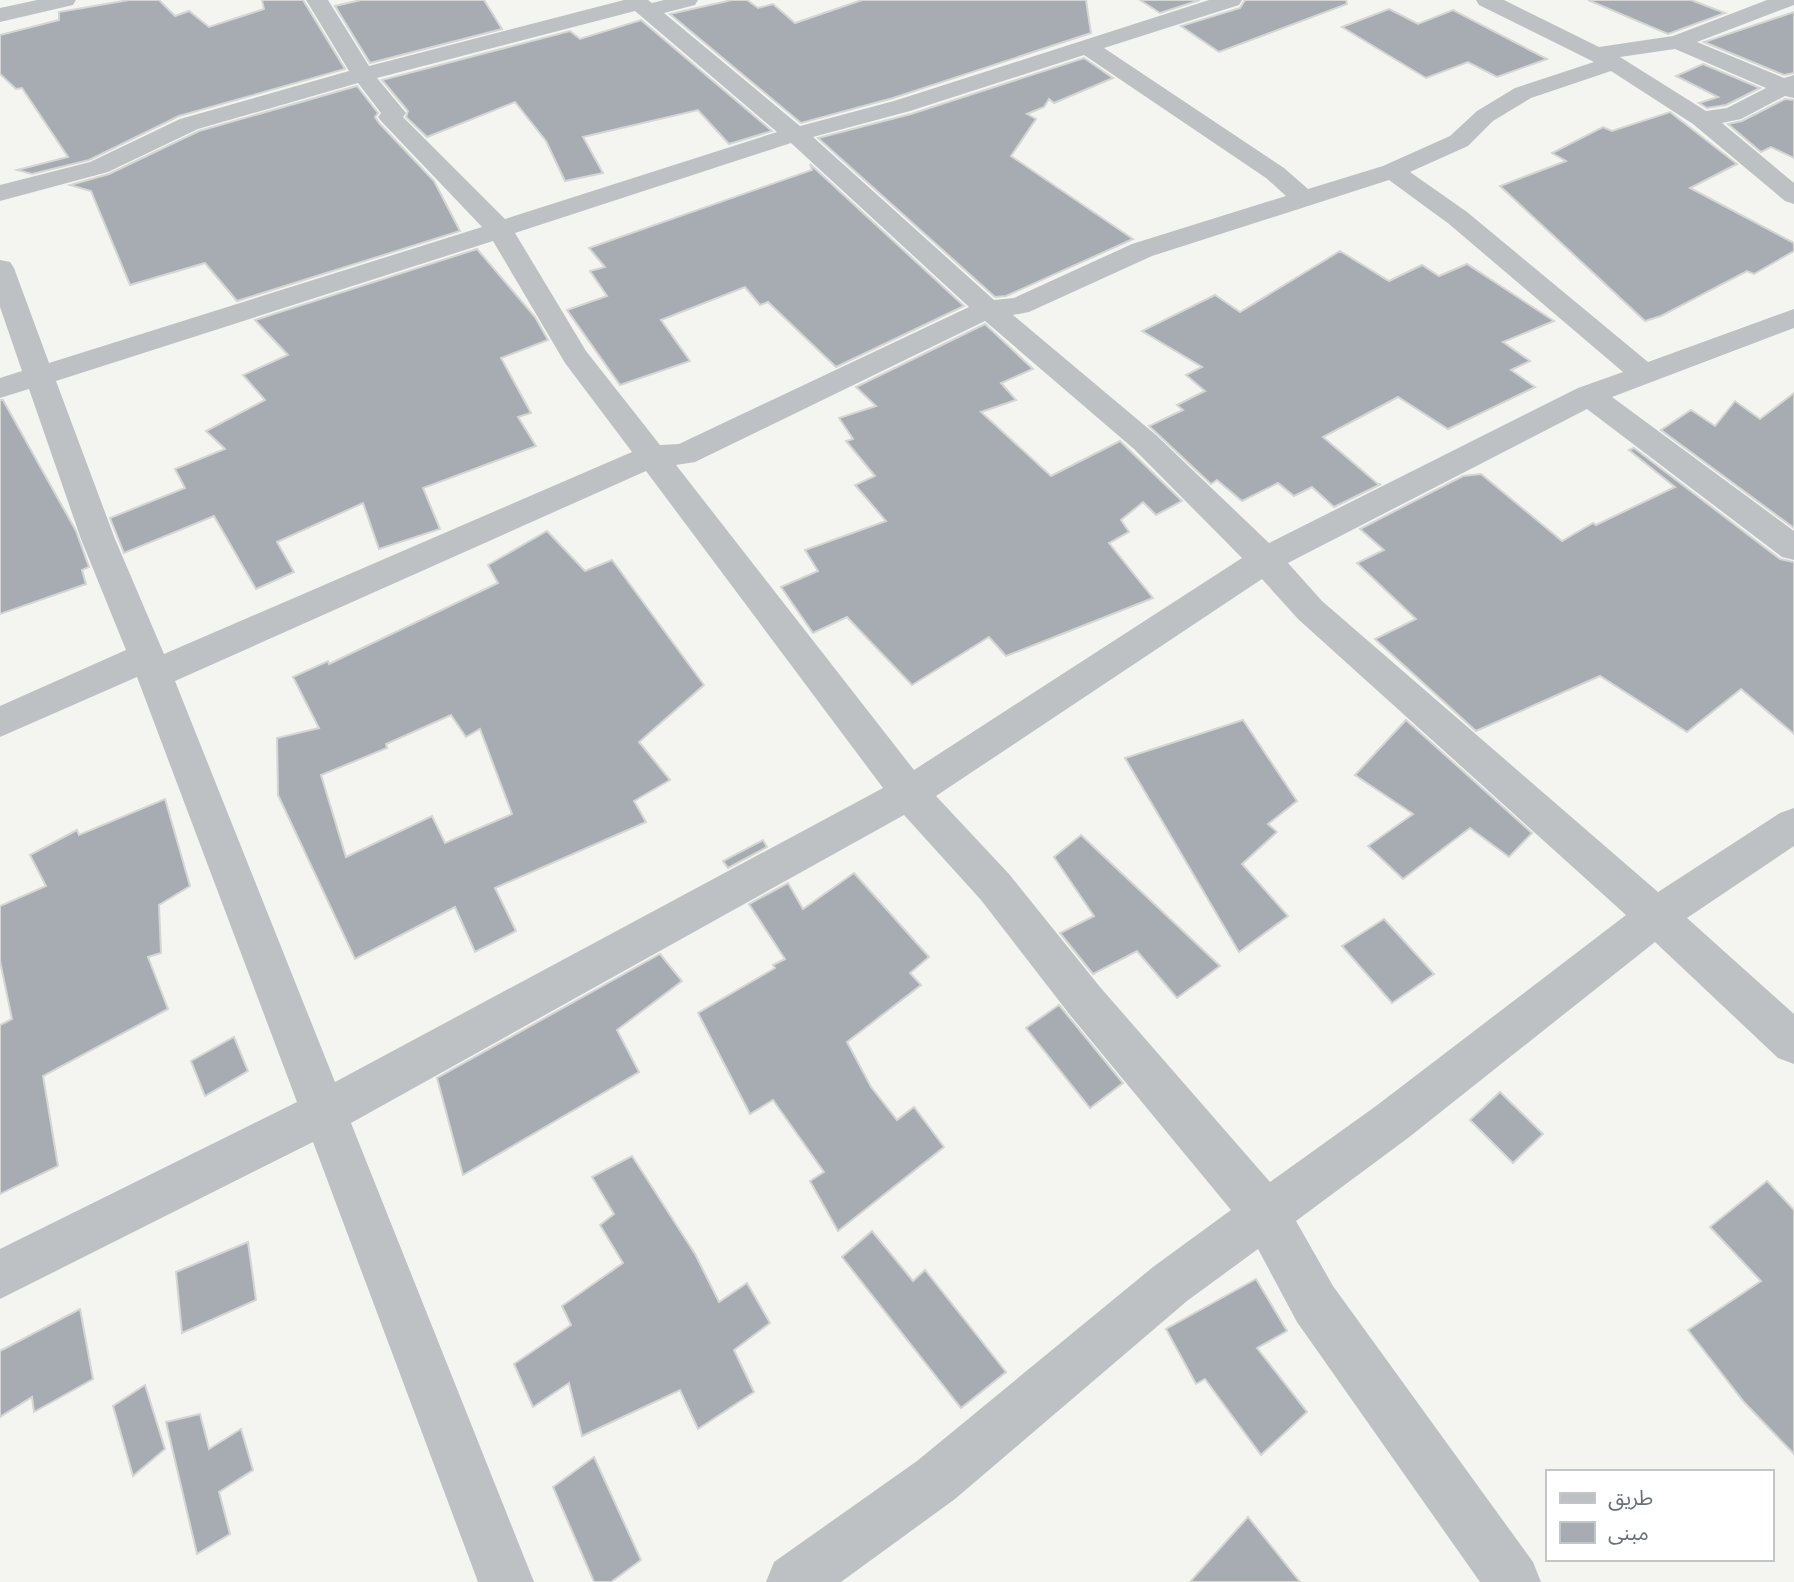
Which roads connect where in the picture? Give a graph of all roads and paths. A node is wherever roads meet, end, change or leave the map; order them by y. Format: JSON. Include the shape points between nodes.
{"nodes":[{"id":1,"x":65,"y":0,"type":"edge"},
{"id":2,"x":317,"y":0,"type":"edge"},
{"id":3,"x":687,"y":0,"type":"edge"},
{"id":4,"x":1231,"y":0,"type":"edge"},
{"id":5,"x":1486,"y":0,"type":"edge"},
{"id":6,"x":1787,"y":0,"type":"edge"},
{"id":7,"x":641,"y":5,"type":"edge"},
{"id":8,"x":0,"y":15,"type":"edge"},
{"id":9,"x":1677,"y":42,"type":"junction"},
{"id":10,"x":1087,"y":47,"type":"junction"},
{"id":11,"x":1605,"y":59,"type":"junction"},
{"id":12,"x":363,"y":75,"type":"junction"},
{"id":13,"x":1791,"y":87,"type":"edge"},
{"id":14,"x":1702,"y":119,"type":"junction"},
{"id":15,"x":797,"y":136,"type":"junction"},
{"id":16,"x":1392,"y":172,"type":"junction"},
{"id":17,"x":0,"y":193,"type":"edge"},
{"id":18,"x":1794,"y":197,"type":"edge"},
{"id":19,"x":1303,"y":198,"type":"junction"},
{"id":20,"x":499,"y":229,"type":"junction"},
{"id":21,"x":0,"y":268,"type":"edge"},
{"id":22,"x":988,"y":309,"type":"junction"},
{"id":23,"x":1794,"y":318,"type":"edge"},
{"id":24,"x":1644,"y":374,"type":"junction"},
{"id":25,"x":18,"y":381,"type":"edge"},
{"id":26,"x":1589,"y":395,"type":"junction"},
{"id":27,"x":650,"y":456,"type":"junction"},
{"id":28,"x":1794,"y":548,"type":"edge"},
{"id":29,"x":1265,"y":560,"type":"junction"},
{"id":30,"x":150,"y":666,"type":"junction"},
{"id":31,"x":0,"y":722,"type":"edge"},
{"id":32,"x":909,"y":793,"type":"junction"},
{"id":33,"x":1794,"y":824,"type":"edge"},
{"id":34,"x":1656,"y":916,"type":"junction"},
{"id":35,"x":1794,"y":1043,"type":"edge"},
{"id":36,"x":324,"y":1113,"type":"junction"},
{"id":37,"x":1264,"y":1212,"type":"junction"},
{"id":38,"x":0,"y":1275,"type":"edge"},
{"id":39,"x":506,"y":1582,"type":"edge"},
{"id":40,"x":794,"y":1582,"type":"edge"},
{"id":41,"x":1513,"y":1582,"type":"edge"}],
"edges":[{"from":1,"to":8,"type":"street"},
{"from":2,"to":12,"type":"street"},
{"from":3,"to":7,"type":"street"},
{"from":4,"to":10,"type":"street"},
{"from":5,"to":11,"type":"street"},
{"from":6,"to":9,"type":"street"},
{"from":7,"to":12,"type":"street"},
{"from":7,"to":15,"type":"street"},
{"from":9,"to":11,"type":"street"},
{"from":9,"to":13,"type":"street"},
{"from":10,"to":15,"type":"street"},
{"from":10,"to":19,"type":"street","via":[[1275,173]]},
{"from":11,"to":14,"type":"street"},
{"from":11,"to":16,"type":"street","via":[[1523,93],[1485,116],[1458,141]]},
{"from":12,"to":17,"type":"street","via":[[189,124],[99,167]]},
{"from":12,"to":20,"type":"street","via":[[394,113],[390,117]]},
{"from":13,"to":14,"type":"street","via":[[1733,114]]},
{"from":14,"to":18,"type":"street"},
{"from":15,"to":20,"type":"street"},
{"from":15,"to":22,"type":"street"},
{"from":16,"to":19,"type":"street"},
{"from":16,"to":24,"type":"street","via":[[1458,218]]},
{"from":19,"to":22,"type":"street","via":[[1142,250],[1019,306]]},
{"from":20,"to":25,"type":"street"},
{"from":20,"to":27,"type":"street","via":[[575,356]]},
{"from":21,"to":25,"type":"street"},
{"from":22,"to":27,"type":"street","via":[[684,454]]},
{"from":22,"to":29,"type":"street","via":[[1144,442]]},
{"from":23,"to":24,"type":"street"},
{"from":24,"to":26,"type":"street"},
{"from":25,"to":30,"type":"street"},
{"from":26,"to":28,"type":"street"},
{"from":26,"to":29,"type":"street"},
{"from":27,"to":30,"type":"street"},
{"from":27,"to":32,"type":"street"},
{"from":29,"to":32,"type":"street"},
{"from":29,"to":34,"type":"street","via":[[1310,610]]},
{"from":30,"to":31,"type":"street"},
{"from":30,"to":36,"type":"street"},
{"from":32,"to":36,"type":"street"},
{"from":32,"to":37,"type":"street","via":[[995,887]]},
{"from":33,"to":34,"type":"street"},
{"from":34,"to":35,"type":"street"},
{"from":34,"to":37,"type":"street","via":[[1392,1122]]},
{"from":36,"to":38,"type":"street"},
{"from":36,"to":39,"type":"street"},
{"from":37,"to":40,"type":"street","via":[[1170,1284],[936,1480]]},
{"from":37,"to":41,"type":"street","via":[[1315,1304]]}]}
